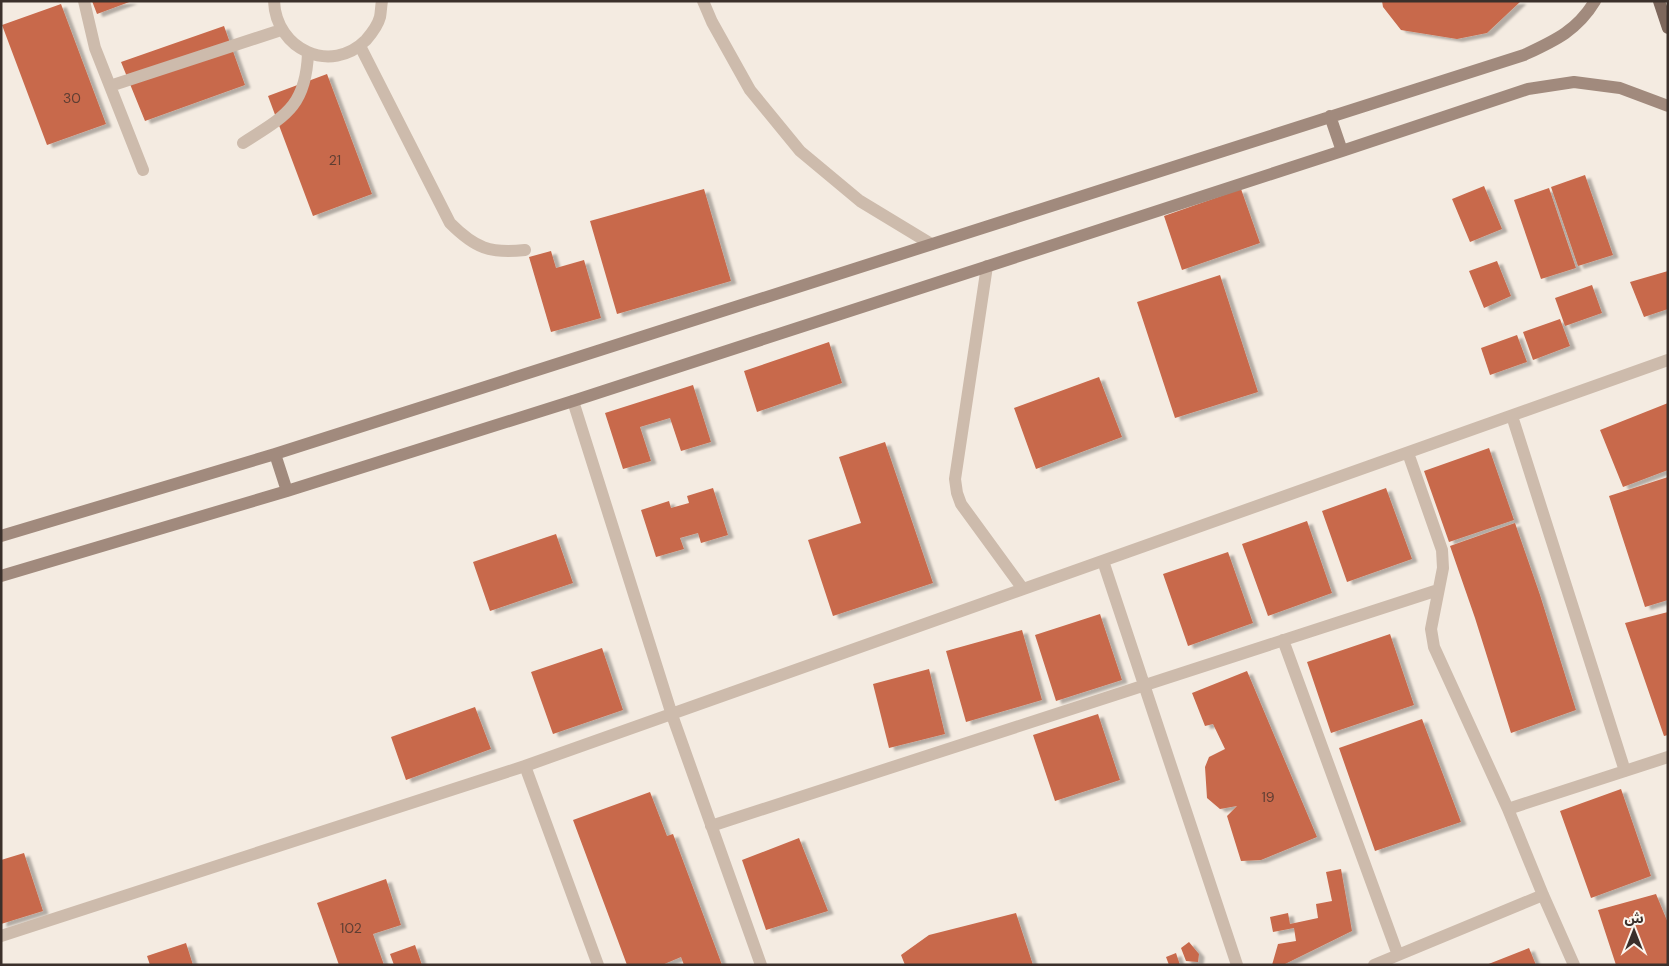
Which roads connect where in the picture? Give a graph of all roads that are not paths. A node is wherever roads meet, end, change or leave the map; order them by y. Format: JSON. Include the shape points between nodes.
{"nodes":[{"id":1,"x":84,"y":1,"type":"edge"},
{"id":2,"x":274,"y":1,"type":"edge"},
{"id":3,"x":382,"y":1,"type":"edge"},
{"id":4,"x":703,"y":1,"type":"edge"},
{"id":5,"x":1595,"y":1,"type":"edge"},
{"id":6,"x":1659,"y":1,"type":"edge"},
{"id":7,"x":1668,"y":28,"type":"edge"},
{"id":8,"x":281,"y":30,"type":"junction"},
{"id":9,"x":360,"y":46,"type":"junction"},
{"id":10,"x":308,"y":53,"type":"junction"},
{"id":11,"x":110,"y":86,"type":"junction"},
{"id":12,"x":1668,"y":106,"type":"edge"},
{"id":13,"x":1330,"y":116,"type":"junction"},
{"id":14,"x":243,"y":143,"type":"dead end"},
{"id":15,"x":1342,"y":151,"type":"junction"},
{"id":16,"x":143,"y":170,"type":"dead end"},
{"id":17,"x":930,"y":244,"type":"junction"},
{"id":18,"x":525,"y":250,"type":"dead end"},
{"id":19,"x":988,"y":266,"type":"junction"},
{"id":20,"x":1668,"y":360,"type":"edge"},
{"id":21,"x":574,"y":401,"type":"junction"},
{"id":22,"x":1512,"y":416,"type":"junction"},
{"id":23,"x":1408,"y":453,"type":"junction"},
{"id":24,"x":274,"y":454,"type":"junction"},
{"id":25,"x":287,"y":491,"type":"junction"},
{"id":26,"x":1,"y":536,"type":"edge"},
{"id":27,"x":1103,"y":562,"type":"junction"},
{"id":28,"x":1,"y":576,"type":"edge"},
{"id":29,"x":1024,"y":589,"type":"junction"},
{"id":30,"x":1438,"y":590,"type":"junction"},
{"id":31,"x":1283,"y":640,"type":"junction"},
{"id":32,"x":1145,"y":685,"type":"junction"},
{"id":33,"x":672,"y":714,"type":"junction"},
{"id":34,"x":1668,"y":758,"type":"edge"},
{"id":35,"x":525,"y":766,"type":"junction"},
{"id":36,"x":1625,"y":771,"type":"junction"},
{"id":37,"x":1508,"y":809,"type":"junction"},
{"id":38,"x":711,"y":826,"type":"junction"},
{"id":39,"x":1543,"y":895,"type":"junction"},
{"id":40,"x":1,"y":936,"type":"edge"},
{"id":41,"x":1398,"y":955,"type":"junction"},
{"id":42,"x":598,"y":965,"type":"edge"},
{"id":43,"x":761,"y":965,"type":"edge"},
{"id":44,"x":1237,"y":965,"type":"edge"},
{"id":45,"x":1374,"y":965,"type":"edge"},
{"id":46,"x":1574,"y":965,"type":"edge"}],
"edges":[{"from":1,"to":11,"type":"street","via":[[95,48]]},
{"from":2,"to":8,"type":"street","via":[[274,13]]},
{"from":3,"to":9,"type":"street","via":[[380,17]]},
{"from":4,"to":17,"type":"street","via":[[750,90],[800,151],[860,201]]},
{"from":5,"to":13,"type":"street","via":[[1588,14],[1559,40],[1524,55]]},
{"from":6,"to":7,"type":"main road"},
{"from":8,"to":10,"type":"street","via":[[293,44]]},
{"from":8,"to":11,"type":"street"},
{"from":9,"to":10,"type":"street","via":[[343,54]]},
{"from":9,"to":18,"type":"street","via":[[450,223],[465,238],[483,248],[504,252]]},
{"from":10,"to":14,"type":"street","via":[[307,74],[301,94],[289,111]]},
{"from":11,"to":16,"type":"street"},
{"from":12,"to":15,"type":"street","via":[[1620,88],[1574,82],[1528,89]]},
{"from":13,"to":15,"type":"street"},
{"from":13,"to":17,"type":"street"},
{"from":15,"to":19,"type":"street"},
{"from":17,"to":24,"type":"street"},
{"from":19,"to":21,"type":"street"},
{"from":19,"to":29,"type":"street","via":[[956,479],[961,504]]},
{"from":20,"to":22,"type":"street"},
{"from":21,"to":25,"type":"street"},
{"from":21,"to":33,"type":"street"},
{"from":22,"to":23,"type":"street"},
{"from":22,"to":36,"type":"street"},
{"from":23,"to":27,"type":"street"},
{"from":23,"to":30,"type":"street","via":[[1442,550],[1443,568]]},
{"from":24,"to":25,"type":"street"},
{"from":24,"to":26,"type":"street"},
{"from":25,"to":28,"type":"street"},
{"from":27,"to":29,"type":"street"},
{"from":27,"to":32,"type":"street"},
{"from":29,"to":33,"type":"street"},
{"from":30,"to":31,"type":"street"},
{"from":30,"to":37,"type":"street","via":[[1431,629],[1434,647]]},
{"from":31,"to":32,"type":"street"},
{"from":31,"to":41,"type":"street"},
{"from":32,"to":38,"type":"street"},
{"from":32,"to":44,"type":"street"},
{"from":33,"to":35,"type":"street"},
{"from":33,"to":38,"type":"street"},
{"from":34,"to":36,"type":"street"},
{"from":35,"to":40,"type":"street"},
{"from":35,"to":42,"type":"street"},
{"from":36,"to":37,"type":"street"},
{"from":37,"to":39,"type":"street"},
{"from":38,"to":43,"type":"street"},
{"from":39,"to":41,"type":"street"},
{"from":39,"to":46,"type":"street"},
{"from":41,"to":45,"type":"street"}]}
